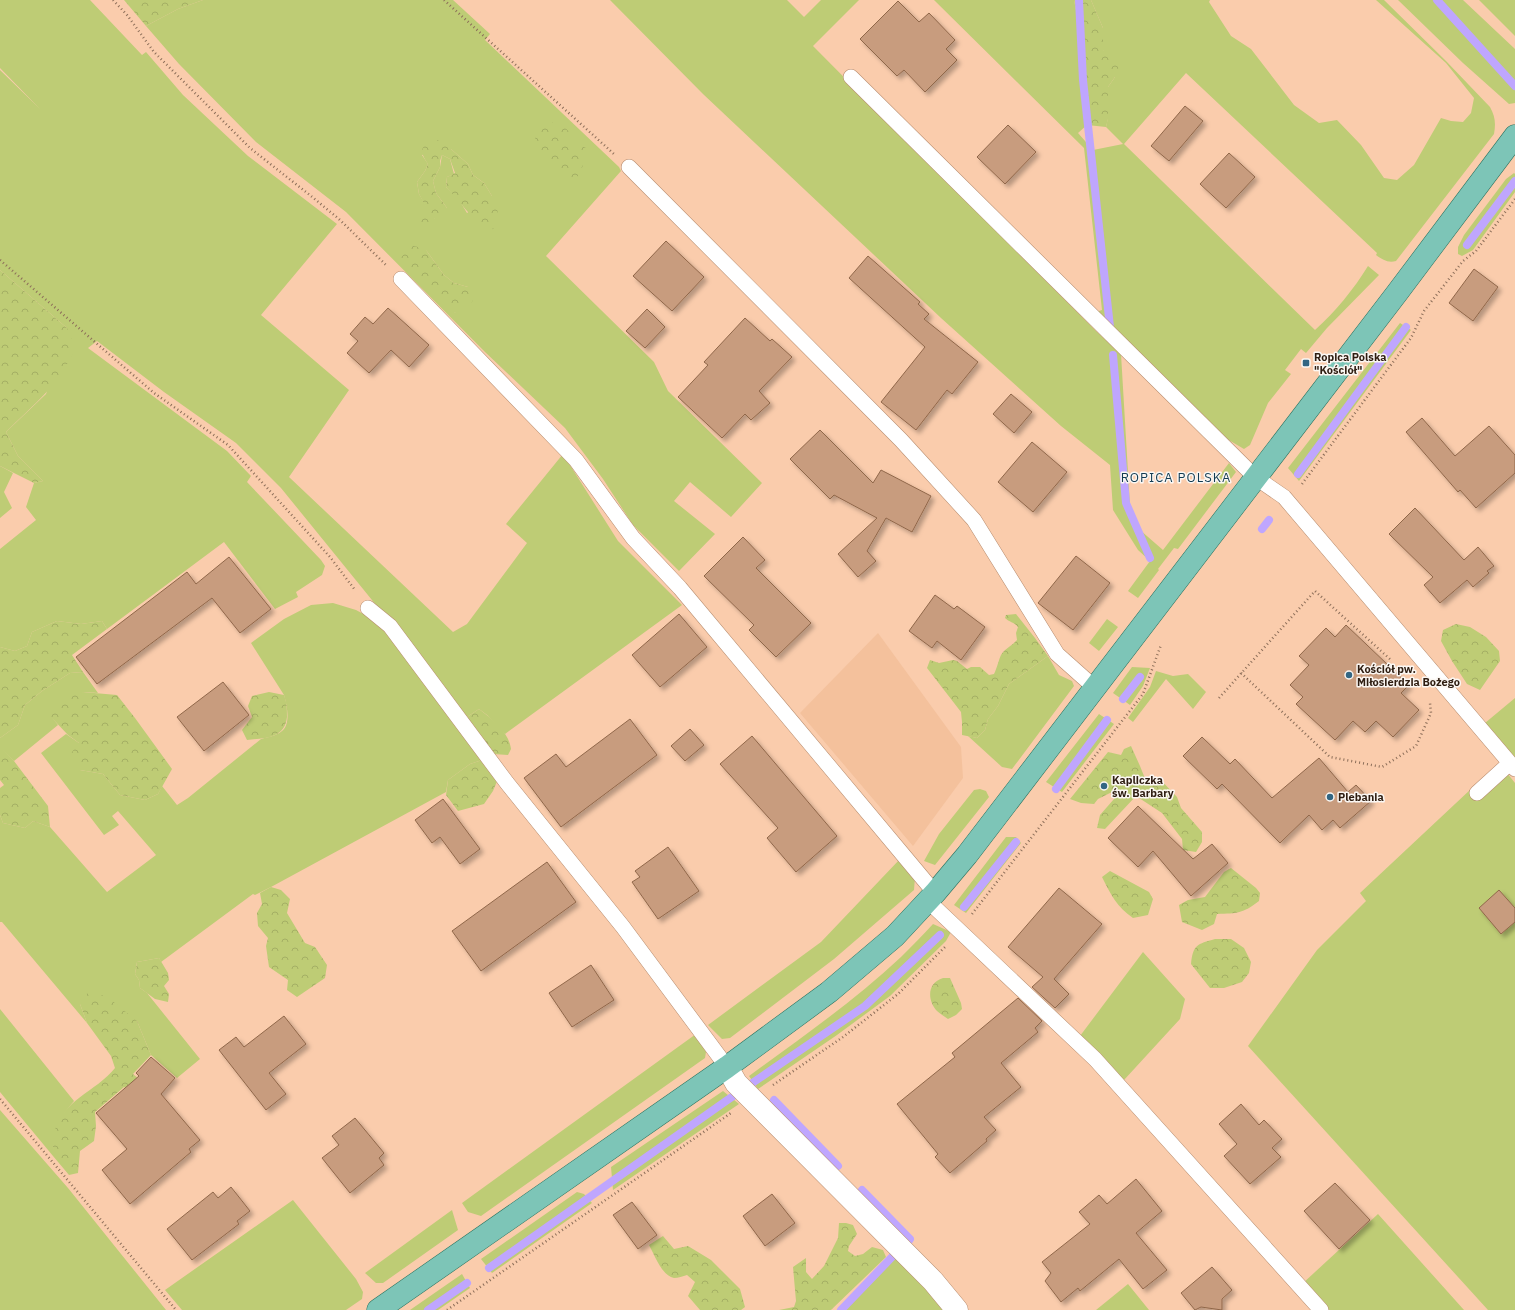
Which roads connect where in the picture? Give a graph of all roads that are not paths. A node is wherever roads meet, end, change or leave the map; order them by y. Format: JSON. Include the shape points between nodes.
{"nodes":[{"id":1,"x":851,"y":77,"type":"dead end"},
{"id":2,"x":1515,"y":136,"type":"edge"},
{"id":3,"x":629,"y":167,"type":"road end"},
{"id":4,"x":401,"y":279,"type":"road end"},
{"id":5,"x":1255,"y":478,"type":"junction"},
{"id":6,"x":368,"y":608,"type":"road end"},
{"id":7,"x":1094,"y":687,"type":"junction"},
{"id":8,"x":1512,"y":766,"type":"edge"},
{"id":9,"x":1477,"y":794,"type":"dead end"},
{"id":10,"x":932,"y":897,"type":"junction"},
{"id":11,"x":737,"y":1082,"type":"junction"},
{"id":12,"x":378,"y":1310,"type":"edge"},
{"id":13,"x":957,"y":1310,"type":"edge"},
{"id":14,"x":1321,"y":1310,"type":"edge"}],
"edges":[{"from":1,"to":5,"type":"lane"},
{"from":2,"to":5,"type":"main road"},
{"from":3,"to":7,"type":"lane","via":[[901,440],[974,520],[1057,654]]},
{"from":4,"to":10,"type":"lane","via":[[576,460],[633,538],[680,588]]},
{"from":5,"to":7,"type":"main road"},
{"from":5,"to":8,"type":"lane","via":[[1284,497]]},
{"from":6,"to":11,"type":"lane","via":[[390,626],[507,782],[623,927]]},
{"from":7,"to":10,"type":"main road","via":[[967,855]]},
{"from":8,"to":9,"type":"lane"},
{"from":10,"to":11,"type":"main road","via":[[895,936],[829,992]]},
{"from":10,"to":14,"type":"lane","via":[[1095,1059]]},
{"from":11,"to":12,"type":"main road"},
{"from":11,"to":13,"type":"street","via":[[933,1281]]}]}
